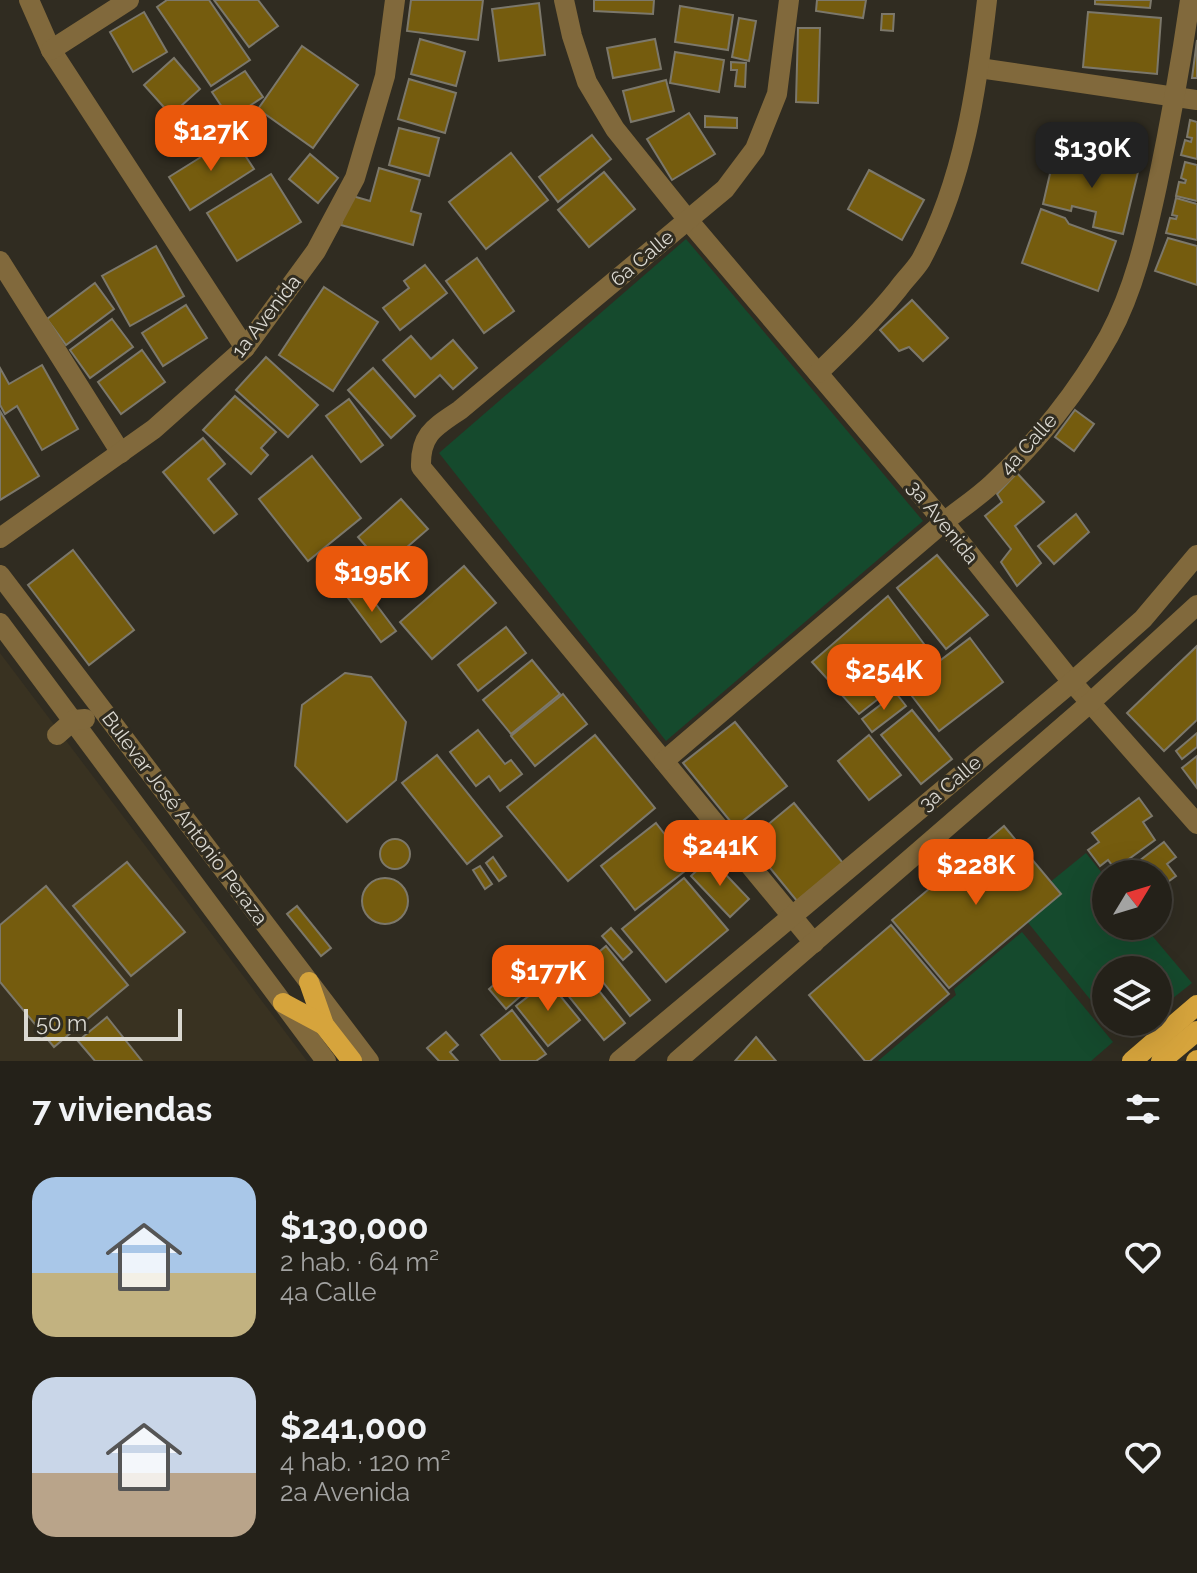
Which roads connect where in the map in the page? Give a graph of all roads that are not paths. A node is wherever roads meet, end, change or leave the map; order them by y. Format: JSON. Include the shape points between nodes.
{"nodes":[{"id":1,"x":29,"y":0,"type":"edge"},
{"id":2,"x":129,"y":0,"type":"edge"},
{"id":3,"x":395,"y":0,"type":"edge"},
{"id":4,"x":564,"y":0,"type":"edge"},
{"id":5,"x":789,"y":0,"type":"edge"},
{"id":6,"x":987,"y":0,"type":"edge"},
{"id":7,"x":1190,"y":0,"type":"edge"},
{"id":8,"x":51,"y":50,"type":"junction"},
{"id":9,"x":979,"y":68,"type":"junction"},
{"id":10,"x":1187,"y":99,"type":"edge"},
{"id":11,"x":688,"y":220,"type":"junction"},
{"id":12,"x":0,"y":261,"type":"edge"},
{"id":13,"x":245,"y":348,"type":"junction"},
{"id":14,"x":818,"y":373,"type":"junction"},
{"id":15,"x":121,"y":453,"type":"junction"},
{"id":16,"x":944,"y":522,"type":"junction"},
{"id":17,"x":0,"y":538,"type":"edge"},
{"id":18,"x":1197,"y":555,"type":"edge"},
{"id":19,"x":0,"y":575,"type":"edge"},
{"id":20,"x":1197,"y":605,"type":"edge"},
{"id":21,"x":0,"y":623,"type":"edge"},
{"id":22,"x":1072,"y":682,"type":"junction"},
{"id":23,"x":1090,"y":703,"type":"junction"},
{"id":24,"x":74,"y":720,"type":"junction"},
{"id":25,"x":57,"y":735,"type":"dead end"},
{"id":26,"x":664,"y":761,"type":"junction"},
{"id":27,"x":171,"y":799,"type":"junction"},
{"id":28,"x":1197,"y":824,"type":"edge"},
{"id":29,"x":791,"y":915,"type":"junction"},
{"id":30,"x":814,"y":943,"type":"junction"},
{"id":31,"x":309,"y":982,"type":"junction"},
{"id":32,"x":283,"y":1003,"type":"junction"},
{"id":33,"x":1197,"y":1005,"type":"edge"},
{"id":34,"x":324,"y":1025,"type":"junction"},
{"id":35,"x":1197,"y":1031,"type":"edge"},
{"id":36,"x":1136,"y":1060,"type":"edge"},
{"id":37,"x":326,"y":1061,"type":"edge"},
{"id":38,"x":352,"y":1061,"type":"edge"},
{"id":39,"x":369,"y":1061,"type":"edge"},
{"id":40,"x":619,"y":1061,"type":"edge"},
{"id":41,"x":677,"y":1061,"type":"edge"},
{"id":42,"x":1161,"y":1061,"type":"edge"}],
"edges":[{"from":1,"to":8,"type":"street"},
{"from":2,"to":8,"type":"street"},
{"from":3,"to":13,"type":"street","name":"1a Avenida","via":[[385,76],[355,178],[316,251]]},
{"from":4,"to":11,"type":"street","name":"3a Avenida","via":[[587,82],[615,129]]},
{"from":5,"to":11,"type":"street","name":"6a Calle","via":[[777,94],[755,149],[725,189]]},
{"from":6,"to":9,"type":"street"},
{"from":7,"to":10,"type":"street","name":"4a Calle"},
{"from":8,"to":13,"type":"street"},
{"from":9,"to":10,"type":"street"},
{"from":9,"to":14,"type":"street","via":[[963,149],[920,261],[876,316]]},
{"from":10,"to":16,"type":"street","name":"4a Calle","via":[[1134,276],[1109,335],[1039,437]]},
{"from":11,"to":14,"type":"street","name":"3a Avenida"},
{"from":11,"to":26,"type":"street","name":"6a Calle","via":[[432,430],[420,448],[421,467]]},
{"from":12,"to":15,"type":"street"},
{"from":13,"to":15,"type":"street","name":"1a Avenida"},
{"from":14,"to":16,"type":"street","name":"3a Avenida"},
{"from":15,"to":17,"type":"street","name":"1a Avenida"},
{"from":16,"to":22,"type":"street","name":"3a Avenida"},
{"from":16,"to":26,"type":"street","name":"4a Calle"},
{"from":18,"to":22,"type":"street","name":"3a Calle","via":[[1143,619]]},
{"from":19,"to":27,"type":"street","name":"Bulevar José Antonio Peraza"},
{"from":20,"to":23,"type":"street","name":"3a Calle"},
{"from":21,"to":24,"type":"street","name":"Bulevar José Antonio Peraza"},
{"from":22,"to":23,"type":"street","name":"3a Avenida"},
{"from":22,"to":29,"type":"street","name":"3a Calle"},
{"from":23,"to":28,"type":"street","name":"3a Avenida"},
{"from":23,"to":30,"type":"street","name":"3a Calle"},
{"from":24,"to":25,"type":"street"},
{"from":24,"to":27,"type":"street","via":[[93,719],[106,727]]},
{"from":24,"to":32,"type":"street","name":"Bulevar José Antonio Peraza"},
{"from":26,"to":29,"type":"street"},
{"from":27,"to":31,"type":"street","name":"Bulevar José Antonio Peraza"},
{"from":29,"to":30,"type":"street"},
{"from":29,"to":40,"type":"street","name":"3a Calle"},
{"from":30,"to":41,"type":"street","name":"3a Calle"},
{"from":31,"to":34,"type":"main road"},
{"from":31,"to":39,"type":"street","name":"Bulevar José Antonio Peraza"},
{"from":32,"to":34,"type":"main road"},
{"from":32,"to":37,"type":"street","name":"Bulevar José Antonio Peraza"},
{"from":33,"to":36,"type":"main road"},
{"from":34,"to":38,"type":"main road"},
{"from":35,"to":42,"type":"main road"}]}
